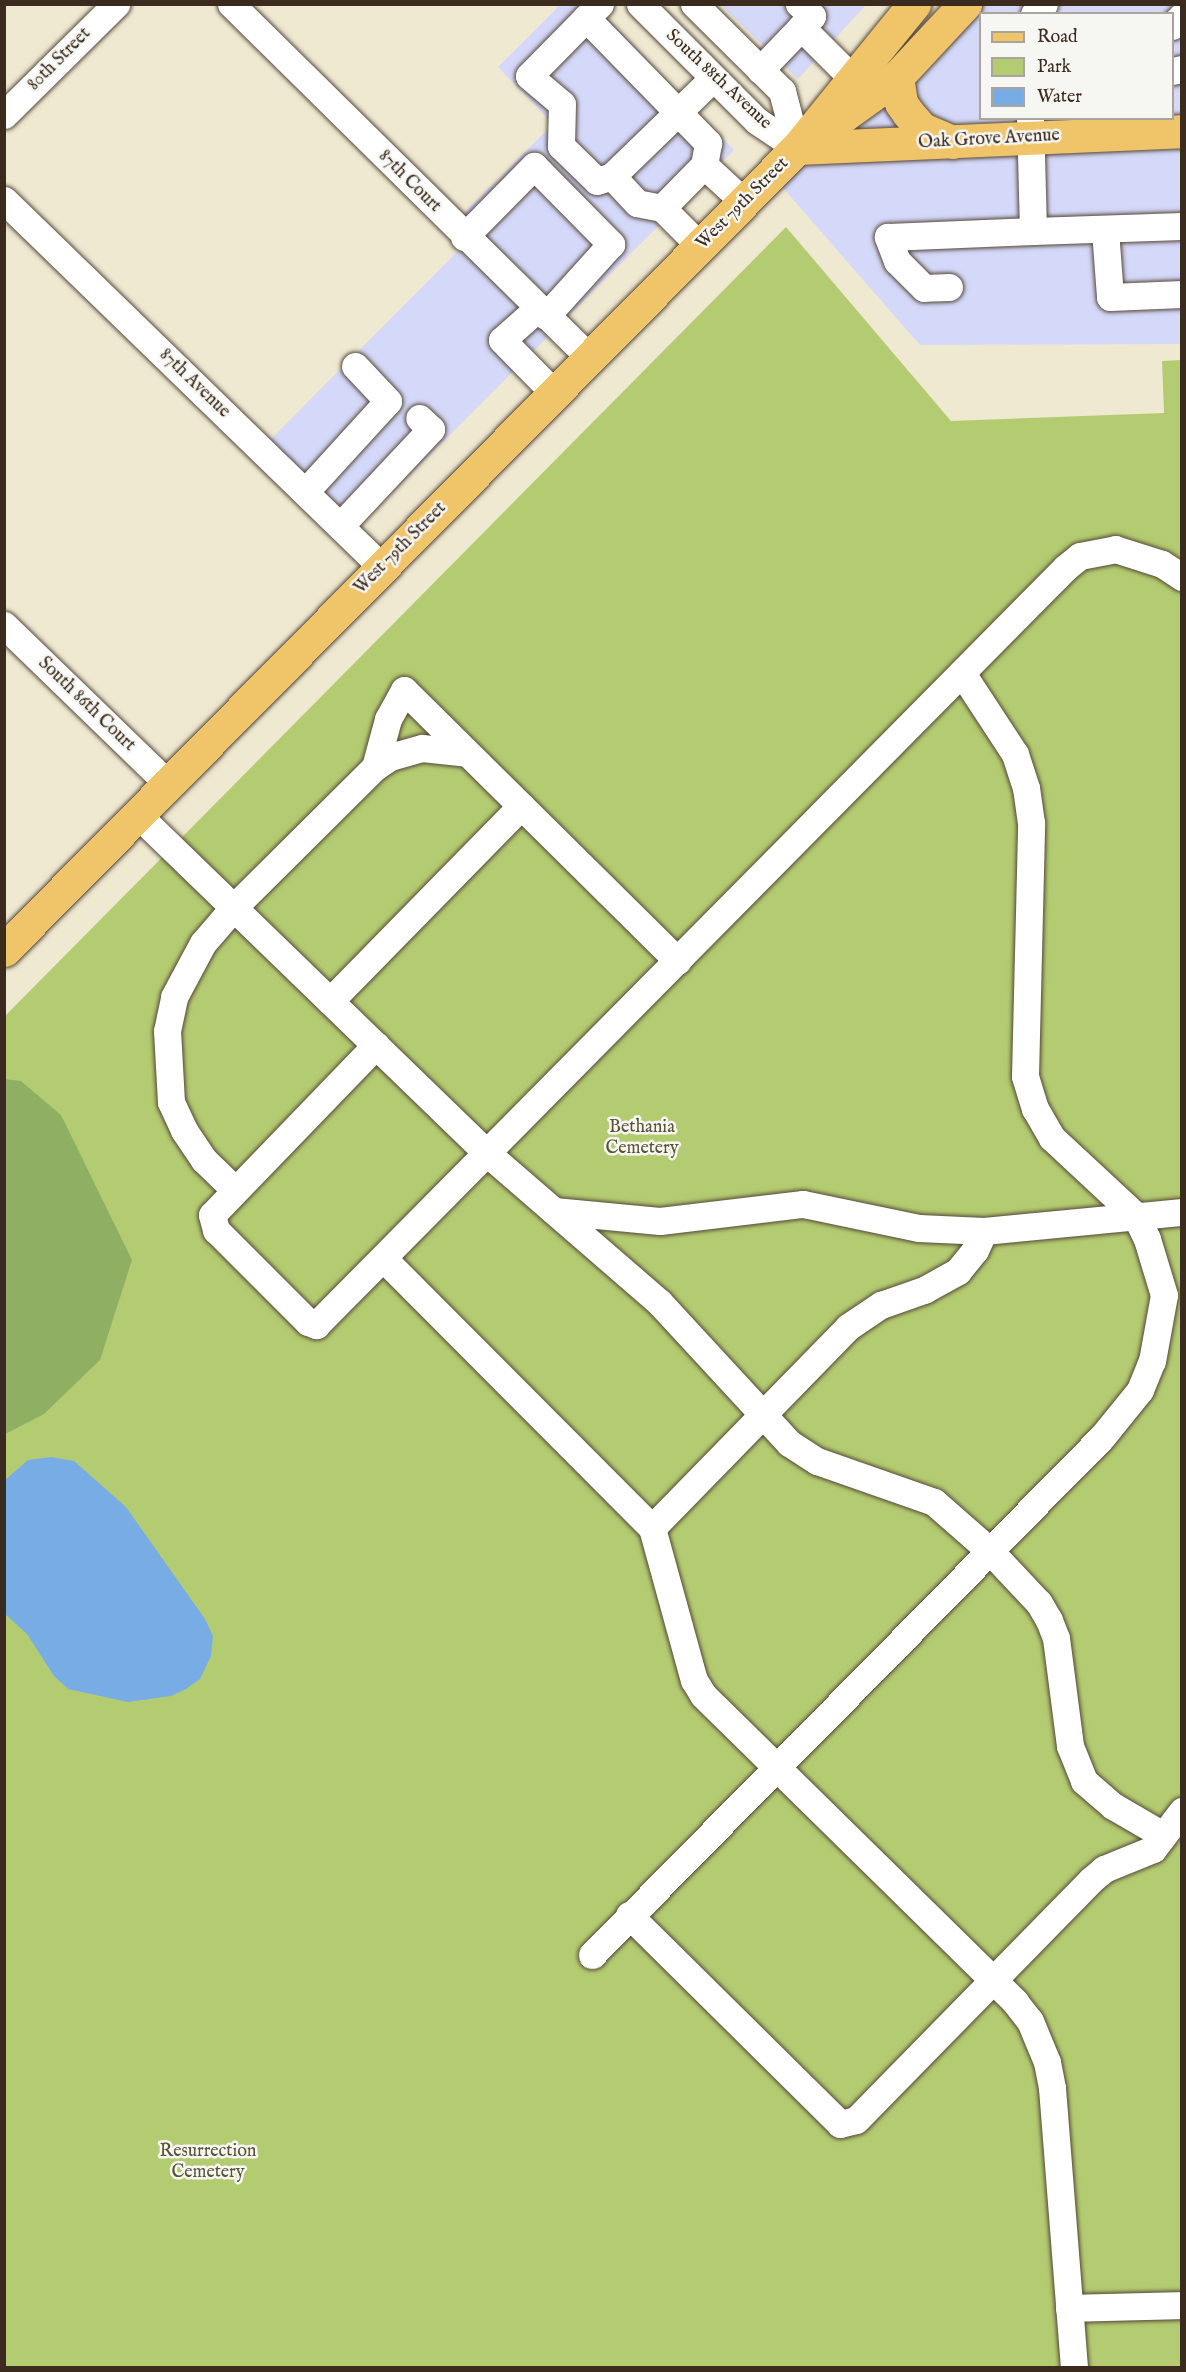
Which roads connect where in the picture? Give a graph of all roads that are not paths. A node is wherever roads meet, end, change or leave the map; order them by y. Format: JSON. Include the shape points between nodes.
{"nodes":[{"id":1,"x":116,"y":4,"type":"edge"},
{"id":2,"x":231,"y":4,"type":"edge"},
{"id":3,"x":640,"y":4,"type":"edge"},
{"id":4,"x":915,"y":4,"type":"edge"},
{"id":5,"x":965,"y":4,"type":"edge"},
{"id":6,"x":707,"y":9,"type":"edge"},
{"id":7,"x":593,"y":11,"type":"edge"},
{"id":8,"x":800,"y":16,"type":"edge"},
{"id":9,"x":760,"y":70,"type":"junction"},
{"id":10,"x":897,"y":77,"type":"junction"},
{"id":11,"x":713,"y":78,"type":"junction"},
{"id":12,"x":862,"y":88,"type":"junction"},
{"id":13,"x":678,"y":111,"type":"junction"},
{"id":14,"x":4,"y":115,"type":"edge"},
{"id":15,"x":1031,"y":128,"type":"edge"},
{"id":16,"x":1182,"y":131,"type":"edge"},
{"id":17,"x":952,"y":142,"type":"junction"},
{"id":18,"x":798,"y":148,"type":"junction"},
{"id":19,"x":704,"y":165,"type":"junction"},
{"id":20,"x":612,"y":176,"type":"junction"},
{"id":21,"x":4,"y":200,"type":"edge"},
{"id":22,"x":744,"y":202,"type":"junction"},
{"id":23,"x":662,"y":208,"type":"junction"},
{"id":24,"x":1182,"y":226,"type":"edge"},
{"id":25,"x":1105,"y":230,"type":"junction"},
{"id":26,"x":1033,"y":231,"type":"junction"},
{"id":27,"x":464,"y":237,"type":"junction"},
{"id":28,"x":700,"y":246,"type":"junction"},
{"id":29,"x":949,"y":288,"type":"dead end"},
{"id":30,"x":1182,"y":294,"type":"edge"},
{"id":31,"x":542,"y":312,"type":"junction"},
{"id":32,"x":590,"y":358,"type":"junction"},
{"id":33,"x":355,"y":366,"type":"dead end"},
{"id":34,"x":555,"y":394,"type":"junction"},
{"id":35,"x":419,"y":418,"type":"dead end"},
{"id":36,"x":305,"y":492,"type":"junction"},
{"id":37,"x":340,"y":526,"type":"junction"},
{"id":38,"x":383,"y":568,"type":"junction"},
{"id":39,"x":1182,"y":577,"type":"edge"},
{"id":40,"x":4,"y":626,"type":"edge"},
{"id":41,"x":962,"y":673,"type":"junction"},
{"id":42,"x":468,"y":753,"type":"junction"},
{"id":43,"x":375,"y":767,"type":"junction"},
{"id":44,"x":168,"y":784,"type":"junction"},
{"id":45,"x":521,"y":806,"type":"junction"},
{"id":46,"x":138,"y":814,"type":"junction"},
{"id":47,"x":234,"y":908,"type":"junction"},
{"id":48,"x":4,"y":950,"type":"edge"},
{"id":49,"x":678,"y":961,"type":"junction"},
{"id":50,"x":330,"y":1001,"type":"junction"},
{"id":51,"x":376,"y":1046,"type":"junction"},
{"id":52,"x":488,"y":1154,"type":"junction"},
{"id":53,"x":234,"y":1190,"type":"junction"},
{"id":54,"x":554,"y":1211,"type":"junction"},
{"id":55,"x":1182,"y":1212,"type":"edge"},
{"id":56,"x":1136,"y":1216,"type":"junction"},
{"id":57,"x":984,"y":1231,"type":"junction"},
{"id":58,"x":384,"y":1259,"type":"junction"},
{"id":59,"x":1173,"y":1294,"type":"edge"},
{"id":60,"x":762,"y":1415,"type":"junction"},
{"id":61,"x":652,"y":1528,"type":"junction"},
{"id":62,"x":990,"y":1551,"type":"junction"},
{"id":63,"x":775,"y":1767,"type":"junction"},
{"id":64,"x":1182,"y":1811,"type":"edge"},
{"id":65,"x":1163,"y":1835,"type":"junction"},
{"id":66,"x":629,"y":1915,"type":"junction"},
{"id":67,"x":592,"y":1955,"type":"dead end"},
{"id":68,"x":992,"y":1981,"type":"junction"},
{"id":69,"x":1182,"y":2305,"type":"edge"},
{"id":70,"x":1069,"y":2308,"type":"junction"},
{"id":71,"x":1074,"y":2367,"type":"edge"}],
"edges":[{"from":1,"to":14,"type":"street","name":"80th Street"},
{"from":2,"to":27,"type":"street","name":"87th Court"},
{"from":3,"to":11,"type":"street","name":"South 88th Avenue"},
{"from":4,"to":12,"type":"main road"},
{"from":5,"to":10,"type":"main road"},
{"from":6,"to":9,"type":"street","name":"South 88th Avenue"},
{"from":7,"to":13,"type":"street"},
{"from":7,"to":20,"type":"street","via":[[529,76],[562,104],[561,146],[597,181]]},
{"from":8,"to":9,"type":"street"},
{"from":8,"to":12,"type":"street"},
{"from":9,"to":18,"type":"street","name":"South 88th Avenue","via":[[782,91]]},
{"from":10,"to":12,"type":"main road"},
{"from":10,"to":17,"type":"main road","via":[[901,103],[908,113],[922,129]]},
{"from":11,"to":13,"type":"street"},
{"from":11,"to":18,"type":"street","name":"South 88th Avenue","via":[[757,121]]},
{"from":12,"to":18,"type":"main road","name":"West 79th Street"},
{"from":13,"to":19,"type":"street","via":[[708,143]]},
{"from":13,"to":20,"type":"street"},
{"from":15,"to":16,"type":"main road","name":"Oak Grove Avenue"},
{"from":15,"to":17,"type":"main road","name":"Oak Grove Avenue"},
{"from":15,"to":26,"type":"street"},
{"from":17,"to":18,"type":"main road","name":"Oak Grove Avenue"},
{"from":18,"to":22,"type":"main road","name":"West 79th Street"},
{"from":19,"to":22,"type":"street"},
{"from":19,"to":23,"type":"street"},
{"from":20,"to":23,"type":"street","via":[[637,203]]},
{"from":21,"to":36,"type":"street","name":"87th Avenue"},
{"from":22,"to":28,"type":"main road","name":"West 79th Street"},
{"from":23,"to":28,"type":"street"},
{"from":24,"to":25,"type":"street"},
{"from":25,"to":26,"type":"street"},
{"from":25,"to":30,"type":"street","via":[[1110,297]]},
{"from":26,"to":29,"type":"street","via":[[888,237],[897,261],[924,288]]},
{"from":27,"to":31,"type":"street","name":"87th Court"},
{"from":27,"to":31,"type":"street","via":[[534,166],[611,244]]},
{"from":28,"to":32,"type":"main road","name":"West 79th Street"},
{"from":31,"to":32,"type":"street","name":"87th Court"},
{"from":31,"to":34,"type":"street","via":[[502,340]]},
{"from":32,"to":34,"type":"main road","name":"West 79th Street"},
{"from":33,"to":36,"type":"street","via":[[388,401]]},
{"from":34,"to":38,"type":"main road","name":"West 79th Street"},
{"from":35,"to":37,"type":"street","via":[[431,429]]},
{"from":36,"to":37,"type":"street","name":"87th Avenue"},
{"from":37,"to":38,"type":"street","name":"87th Avenue"},
{"from":38,"to":44,"type":"main road","name":"West 79th Street"},
{"from":39,"to":41,"type":"street","via":[[1162,564],[1115,549],[1080,556]]},
{"from":40,"to":44,"type":"street","name":"South 86th Court"},
{"from":41,"to":49,"type":"street"},
{"from":41,"to":56,"type":"street","via":[[1015,754],[1026,788],[1031,824],[1023,1043],[1025,1076],[1035,1109],[1072,1161]]},
{"from":42,"to":43,"type":"street","via":[[422,748],[390,756]]},
{"from":42,"to":43,"type":"street","via":[[404,690],[388,719]]},
{"from":42,"to":45,"type":"street"},
{"from":43,"to":47,"type":"street"},
{"from":44,"to":46,"type":"main road","name":"West 79th Street"},
{"from":45,"to":49,"type":"street"},
{"from":45,"to":50,"type":"street"},
{"from":46,"to":47,"type":"street"},
{"from":46,"to":48,"type":"main road","name":"West 79th Street"},
{"from":47,"to":50,"type":"street"},
{"from":47,"to":53,"type":"street","via":[[186,969],[174,997],[167,1042],[171,1102],[183,1130],[204,1160]]},
{"from":49,"to":52,"type":"street"},
{"from":50,"to":51,"type":"street"},
{"from":51,"to":52,"type":"street"},
{"from":51,"to":53,"type":"street"},
{"from":52,"to":54,"type":"street"},
{"from":52,"to":58,"type":"street"},
{"from":53,"to":58,"type":"street","via":[[217,1207],[212,1223],[308,1322],[322,1322]]},
{"from":54,"to":57,"type":"street","via":[[660,1221],[803,1204],[919,1228]]},
{"from":54,"to":60,"type":"street","via":[[676,1319]]},
{"from":55,"to":56,"type":"street"},
{"from":56,"to":57,"type":"street"},
{"from":56,"to":59,"type":"street"},
{"from":57,"to":60,"type":"street","via":[[958,1271],[856,1321]]},
{"from":58,"to":61,"type":"street"},
{"from":59,"to":62,"type":"street","via":[[1140,1390],[1102,1437]]},
{"from":60,"to":61,"type":"street"},
{"from":60,"to":62,"type":"street","via":[[789,1443],[817,1461],[918,1496],[949,1511]]},
{"from":61,"to":63,"type":"street","via":[[694,1680],[715,1709]]},
{"from":62,"to":63,"type":"street"},
{"from":62,"to":65,"type":"street","via":[[1032,1594],[1049,1620],[1056,1638],[1070,1746],[1084,1781],[1113,1806]]},
{"from":63,"to":66,"type":"street"},
{"from":63,"to":68,"type":"street"},
{"from":64,"to":65,"type":"street"},
{"from":65,"to":68,"type":"street","via":[[1145,1854],[1104,1869]]},
{"from":66,"to":67,"type":"street"},
{"from":66,"to":68,"type":"street","via":[[840,2124],[856,2120]]},
{"from":68,"to":70,"type":"street","via":[[1030,2021],[1047,2062]]},
{"from":69,"to":70,"type":"street"},
{"from":70,"to":71,"type":"street"}]}
